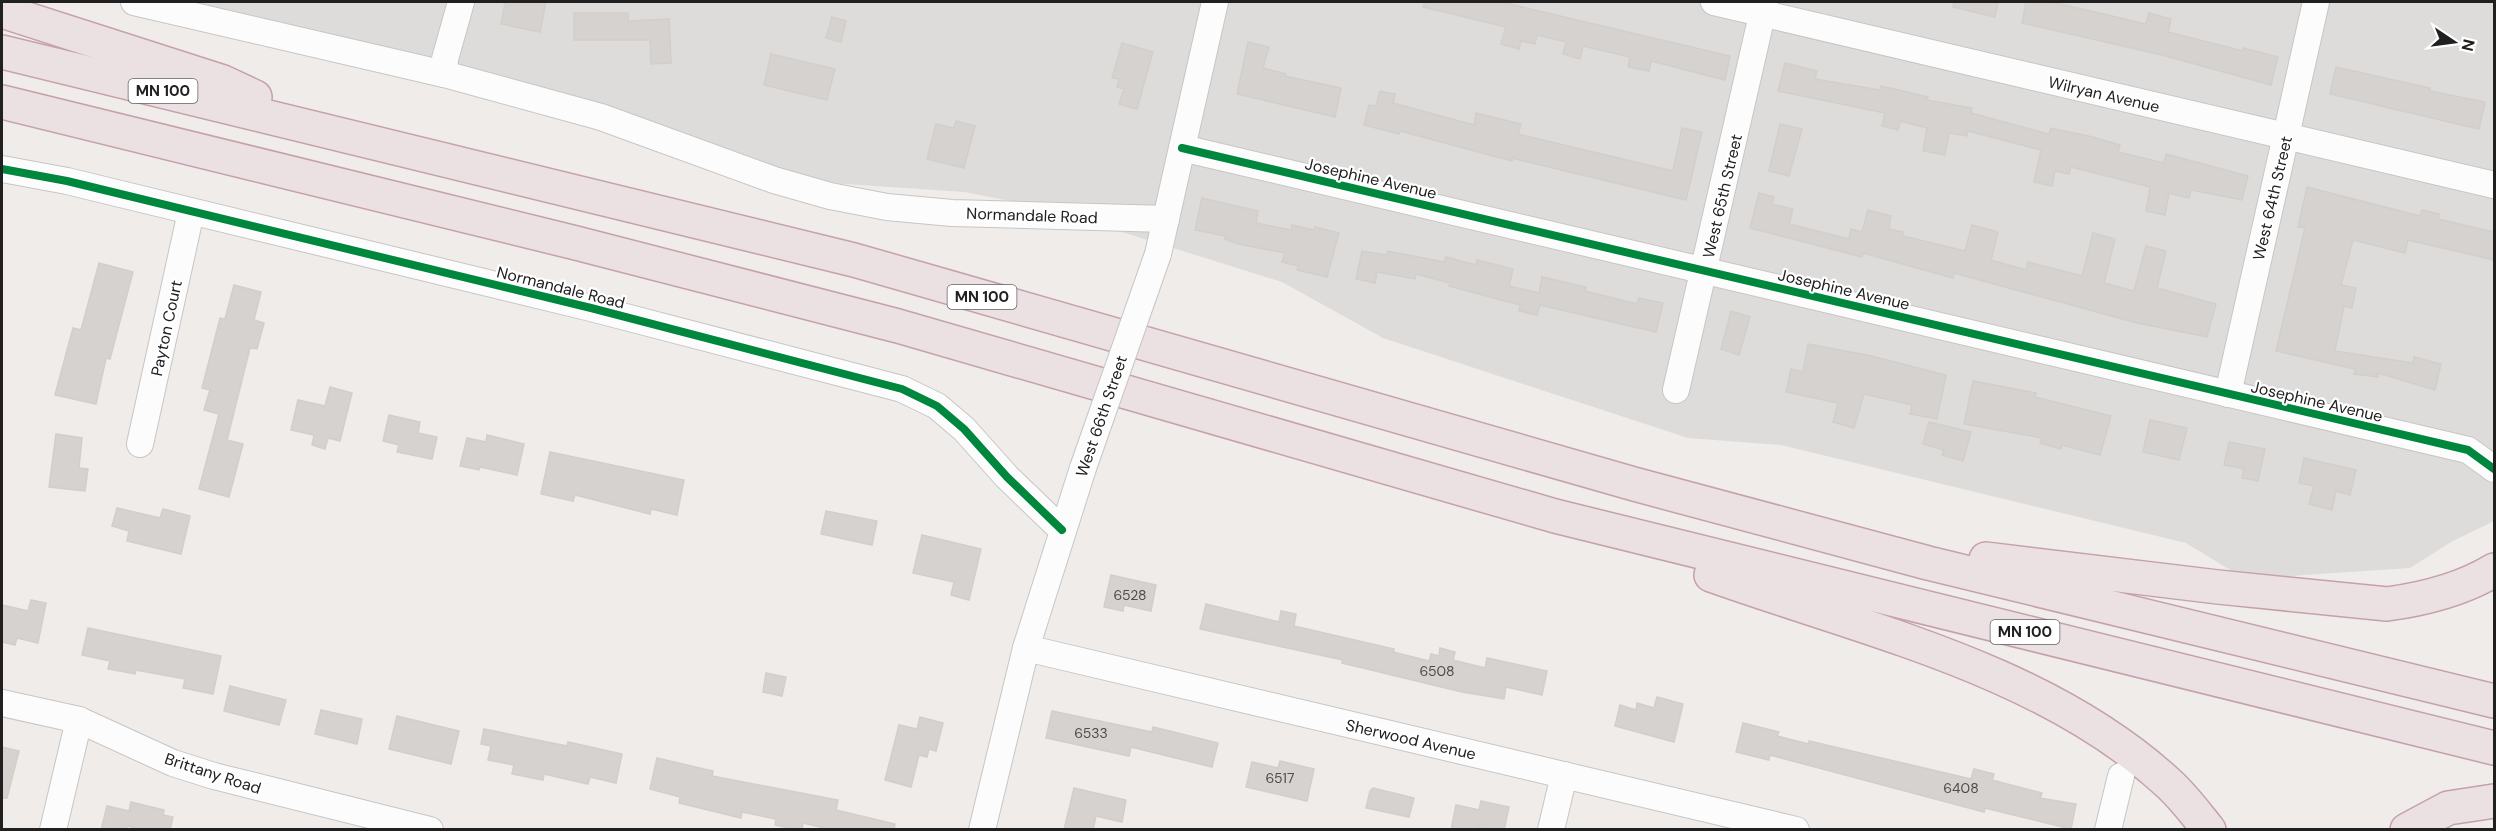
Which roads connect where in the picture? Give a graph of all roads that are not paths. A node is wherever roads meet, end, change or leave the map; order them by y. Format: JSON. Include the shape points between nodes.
{"nodes":[{"id":1,"x":134,"y":2,"type":"edge"},
{"id":2,"x":461,"y":2,"type":"edge"},
{"id":3,"x":1215,"y":2,"type":"edge"},
{"id":4,"x":1714,"y":2,"type":"edge"},
{"id":5,"x":2316,"y":2,"type":"edge"},
{"id":6,"x":1764,"y":7,"type":"edge"},
{"id":7,"x":2,"y":11,"type":"edge"},
{"id":8,"x":2,"y":52,"type":"edge"},
{"id":9,"x":444,"y":74,"type":"junction"},
{"id":10,"x":7,"y":104,"type":"edge"},
{"id":11,"x":324,"y":130,"type":"junction"},
{"id":12,"x":2286,"y":136,"type":"junction"},
{"id":13,"x":1182,"y":148,"type":"junction"},
{"id":14,"x":2,"y":169,"type":"edge"},
{"id":15,"x":2494,"y":185,"type":"edge"},
{"id":16,"x":191,"y":212,"type":"junction"},
{"id":17,"x":1166,"y":219,"type":"junction"},
{"id":18,"x":1705,"y":270,"type":"junction"},
{"id":19,"x":1676,"y":390,"type":"dead end"},
{"id":20,"x":2228,"y":394,"type":"junction"},
{"id":21,"x":140,"y":444,"type":"dead end"},
{"id":22,"x":2494,"y":469,"type":"edge"},
{"id":23,"x":1555,"y":516,"type":"junction"},
{"id":24,"x":1062,"y":530,"type":"junction"},
{"id":25,"x":1928,"y":563,"type":"junction"},
{"id":26,"x":2494,"y":570,"type":"edge"},
{"id":27,"x":1026,"y":648,"type":"junction"},
{"id":28,"x":2494,"y":701,"type":"edge"},
{"id":29,"x":2,"y":703,"type":"edge"},
{"id":30,"x":79,"y":720,"type":"junction"},
{"id":31,"x":2494,"y":748,"type":"edge"},
{"id":32,"x":1564,"y":775,"type":"junction"},
{"id":33,"x":2121,"y":776,"type":"dead end"},
{"id":34,"x":2494,"y":801,"type":"edge"},
{"id":35,"x":53,"y":830,"type":"edge"},
{"id":36,"x":430,"y":830,"type":"edge"},
{"id":37,"x":982,"y":830,"type":"edge"},
{"id":38,"x":1551,"y":830,"type":"edge"},
{"id":39,"x":1797,"y":830,"type":"edge"},
{"id":40,"x":2108,"y":830,"type":"edge"},
{"id":41,"x":2209,"y":830,"type":"edge"},
{"id":42,"x":2407,"y":830,"type":"edge"}],
"edges":[{"from":1,"to":9,"type":"street","name":"Normandale Road"},
{"from":2,"to":9,"type":"street"},
{"from":3,"to":13,"type":"street","name":"West 66th Street"},
{"from":4,"to":6,"type":"street","name":"Wilryan Avenue"},
{"from":5,"to":12,"type":"street","name":"West 64th Street"},
{"from":6,"to":12,"type":"street","name":"Wilryan Avenue"},
{"from":6,"to":18,"type":"street","name":"West 65th Street"},
{"from":7,"to":11,"type":"highway","via":[[223,82]]},
{"from":8,"to":11,"type":"highway","number":"MN 100"},
{"from":9,"to":17,"type":"street","name":"Normandale Road","via":[[601,117],[774,180],[830,196],[887,207],[952,213]]},
{"from":10,"to":23,"type":"highway","number":"MN 100","via":[[898,326]]},
{"from":11,"to":25,"type":"highway","number":"MN 100","via":[[854,260],[1634,484]]},
{"from":12,"to":15,"type":"street","name":"Wilryan Avenue"},
{"from":12,"to":20,"type":"street","name":"West 64th Street"},
{"from":13,"to":17,"type":"street","name":"West 66th Street"},
{"from":13,"to":18,"type":"street","name":"Josephine Avenue"},
{"from":14,"to":16,"type":"street","name":"Normandale Road"},
{"from":16,"to":21,"type":"street","name":"Payton Court"},
{"from":16,"to":24,"type":"street","name":"Normandale Road","via":[[591,308],[902,389],[936,406],[964,429]]},
{"from":17,"to":24,"type":"street","name":"West 66th Street","bridge":true,"via":[[1158,254]]},
{"from":18,"to":19,"type":"street","name":"West 65th Street"},
{"from":18,"to":20,"type":"street","name":"Josephine Avenue"},
{"from":20,"to":22,"type":"street","name":"Josephine Avenue","via":[[2468,450]]},
{"from":23,"to":31,"type":"highway","number":"MN 100"},
{"from":23,"to":41,"type":"highway","via":[[1696,570],[1939,652],[2001,678],[2108,735],[2169,783]]},
{"from":24,"to":27,"type":"street","name":"West 66th Street"},
{"from":25,"to":26,"type":"highway","via":[[1983,559],[2387,604],[2446,591]]},
{"from":25,"to":28,"type":"highway","number":"MN 100"},
{"from":27,"to":32,"type":"street","name":"Sherwood Avenue"},
{"from":27,"to":37,"type":"street","name":"West 66th Street"},
{"from":29,"to":30,"type":"street","name":"Brittany Road"},
{"from":30,"to":35,"type":"street"},
{"from":30,"to":36,"type":"street","name":"Brittany Road","via":[[173,763],[214,776]]},
{"from":32,"to":38,"type":"street"},
{"from":32,"to":39,"type":"street","name":"Sherwood Avenue"},
{"from":33,"to":40,"type":"street"},
{"from":34,"to":42,"type":"highway","via":[[2448,808]]}]}
